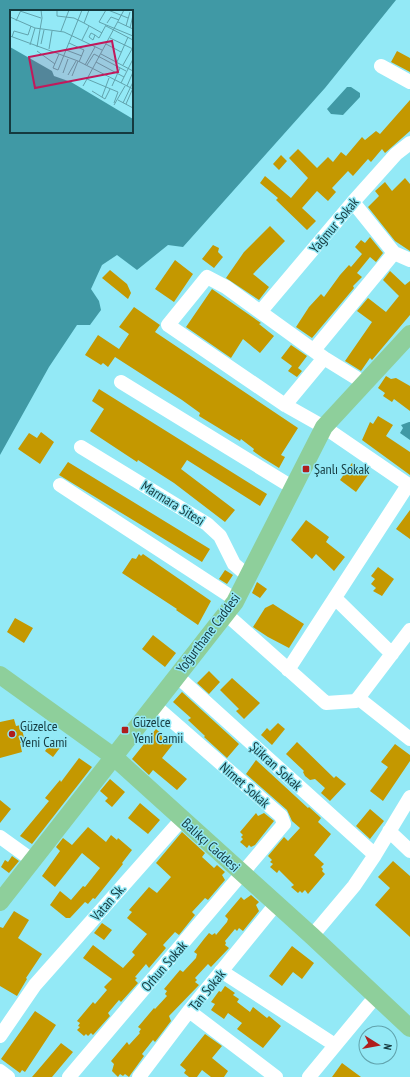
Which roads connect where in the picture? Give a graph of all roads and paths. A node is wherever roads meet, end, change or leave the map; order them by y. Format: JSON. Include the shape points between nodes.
{"nodes":[{"id":1,"x":381,"y":66,"type":"dead end"},
{"id":2,"x":410,"y":82,"type":"edge"},
{"id":3,"x":410,"y":143,"type":"edge"},
{"id":4,"x":353,"y":202,"type":"junction"},
{"id":5,"x":394,"y":253,"type":"junction"},
{"id":6,"x":410,"y":260,"type":"edge"},
{"id":7,"x":261,"y":311,"type":"junction"},
{"id":8,"x":410,"y":334,"type":"edge"},
{"id":9,"x":319,"y":354,"type":"junction"},
{"id":10,"x":120,"y":382,"type":"dead end"},
{"id":11,"x":366,"y":384,"type":"junction"},
{"id":12,"x":285,"y":405,"type":"junction"},
{"id":13,"x":324,"y":427,"type":"junction"},
{"id":14,"x":81,"y":447,"type":"dead end"},
{"id":15,"x":60,"y":485,"type":"dead end"},
{"id":16,"x":409,"y":486,"type":"edge"},
{"id":17,"x":292,"y":488,"type":"junction"},
{"id":18,"x":248,"y":576,"type":"junction"},
{"id":19,"x":335,"y":598,"type":"junction"},
{"id":20,"x":232,"y":605,"type":"junction"},
{"id":21,"x":409,"y":631,"type":"edge"},
{"id":22,"x":392,"y":654,"type":"junction"},
{"id":23,"x":288,"y":670,"type":"junction"},
{"id":24,"x":0,"y":676,"type":"edge"},
{"id":25,"x":177,"y":676,"type":"junction"},
{"id":26,"x":358,"y":698,"type":"junction"},
{"id":27,"x":154,"y":705,"type":"junction"},
{"id":28,"x":410,"y":739,"type":"edge"},
{"id":29,"x":114,"y":758,"type":"junction"},
{"id":30,"x":410,"y":796,"type":"edge"},
{"id":31,"x":182,"y":819,"type":"junction"},
{"id":32,"x":389,"y":830,"type":"junction"},
{"id":33,"x":0,"y":837,"type":"edge"},
{"id":34,"x":410,"y":851,"type":"edge"},
{"id":35,"x":375,"y":855,"type":"junction"},
{"id":36,"x":32,"y":860,"type":"junction"},
{"id":37,"x":243,"y":874,"type":"junction"},
{"id":38,"x":0,"y":902,"type":"edge"},
{"id":39,"x":276,"y":904,"type":"junction"},
{"id":40,"x":312,"y":936,"type":"junction"},
{"id":41,"x":221,"y":971,"type":"junction"},
{"id":42,"x":376,"y":996,"type":"junction"},
{"id":43,"x":189,"y":1011,"type":"junction"},
{"id":44,"x":410,"y":1028,"type":"edge"},
{"id":45,"x":0,"y":1036,"type":"edge"},
{"id":46,"x":335,"y":1045,"type":"junction"},
{"id":47,"x":0,"y":1071,"type":"edge"},
{"id":48,"x":8,"y":1077,"type":"edge"},
{"id":49,"x":70,"y":1077,"type":"edge"},
{"id":50,"x":139,"y":1077,"type":"edge"},
{"id":51,"x":276,"y":1077,"type":"edge"},
{"id":52,"x":309,"y":1077,"type":"edge"}],
"edges":[{"from":1,"to":2,"type":"street"},
{"from":3,"to":4,"type":"street","name":"Yağmur Sokak","via":[[396,154]]},
{"from":4,"to":5,"type":"street"},
{"from":4,"to":7,"type":"street","name":"Yağmur Sokak"},
{"from":5,"to":6,"type":"street"},
{"from":5,"to":9,"type":"street"},
{"from":7,"to":9,"type":"street"},
{"from":7,"to":12,"type":"street","via":[[207,276],[168,325]]},
{"from":8,"to":11,"type":"main road","name":"Yoğurthane Caddesi"},
{"from":9,"to":11,"type":"street"},
{"from":9,"to":12,"type":"street"},
{"from":10,"to":17,"type":"street"},
{"from":11,"to":13,"type":"main road","name":"Yoğurthane Caddesi"},
{"from":12,"to":13,"type":"street"},
{"from":13,"to":16,"type":"street"},
{"from":13,"to":17,"type":"main road","name":"Yoğurthane Caddesi"},
{"from":14,"to":18,"type":"street","name":"Marmara Sitesi","via":[[206,524],[220,536],[234,564]]},
{"from":15,"to":20,"type":"street"},
{"from":16,"to":19,"type":"street"},
{"from":17,"to":18,"type":"main road","name":"Yoğurthane Caddesi"},
{"from":18,"to":20,"type":"main road","name":"Yoğurthane Caddesi"},
{"from":19,"to":22,"type":"street"},
{"from":19,"to":23,"type":"street"},
{"from":20,"to":23,"type":"street"},
{"from":20,"to":25,"type":"main road","name":"Yoğurthane Caddesi"},
{"from":21,"to":22,"type":"street"},
{"from":22,"to":26,"type":"street"},
{"from":23,"to":26,"type":"street","via":[[326,703],[356,701]]},
{"from":24,"to":29,"type":"main road","name":"Balıkçı Caddesi"},
{"from":25,"to":27,"type":"main road","name":"Yoğurthane Caddesi"},
{"from":25,"to":35,"type":"street","name":"Şükran Sokak"},
{"from":26,"to":28,"type":"street"},
{"from":27,"to":29,"type":"main road","name":"Yoğurthane Caddesi"},
{"from":27,"to":37,"type":"street","name":"Nimet Sokak","via":[[281,816],[284,824]]},
{"from":29,"to":31,"type":"main road","name":"Balıkçı Caddesi"},
{"from":29,"to":36,"type":"main road","name":"Yoğurthane Caddesi"},
{"from":30,"to":32,"type":"street"},
{"from":31,"to":37,"type":"main road","name":"Balıkçı Caddesi"},
{"from":31,"to":45,"type":"street","name":"Vatan Sk.","via":[[35,985]]},
{"from":32,"to":34,"type":"street"},
{"from":32,"to":35,"type":"street"},
{"from":33,"to":36,"type":"street"},
{"from":35,"to":40,"type":"street","via":[[354,886]]},
{"from":36,"to":38,"type":"main road","name":"Yoğurthane Caddesi"},
{"from":37,"to":39,"type":"main road","name":"Balıkçı Caddesi"},
{"from":37,"to":49,"type":"street","name":"Orhun Sokak"},
{"from":39,"to":40,"type":"main road","name":"Balıkçı Caddesi"},
{"from":39,"to":41,"type":"street","name":"Tan Sokak"},
{"from":40,"to":42,"type":"main road","name":"Balıkçı Caddesi"},
{"from":41,"to":43,"type":"street","name":"Tan Sokak"},
{"from":41,"to":46,"type":"street"},
{"from":42,"to":44,"type":"main road","name":"Balıkçı Caddesi"},
{"from":42,"to":46,"type":"street"},
{"from":43,"to":50,"type":"street","name":"Tan Sokak"},
{"from":43,"to":51,"type":"street"},
{"from":46,"to":52,"type":"street"},
{"from":47,"to":48,"type":"street"}]}
